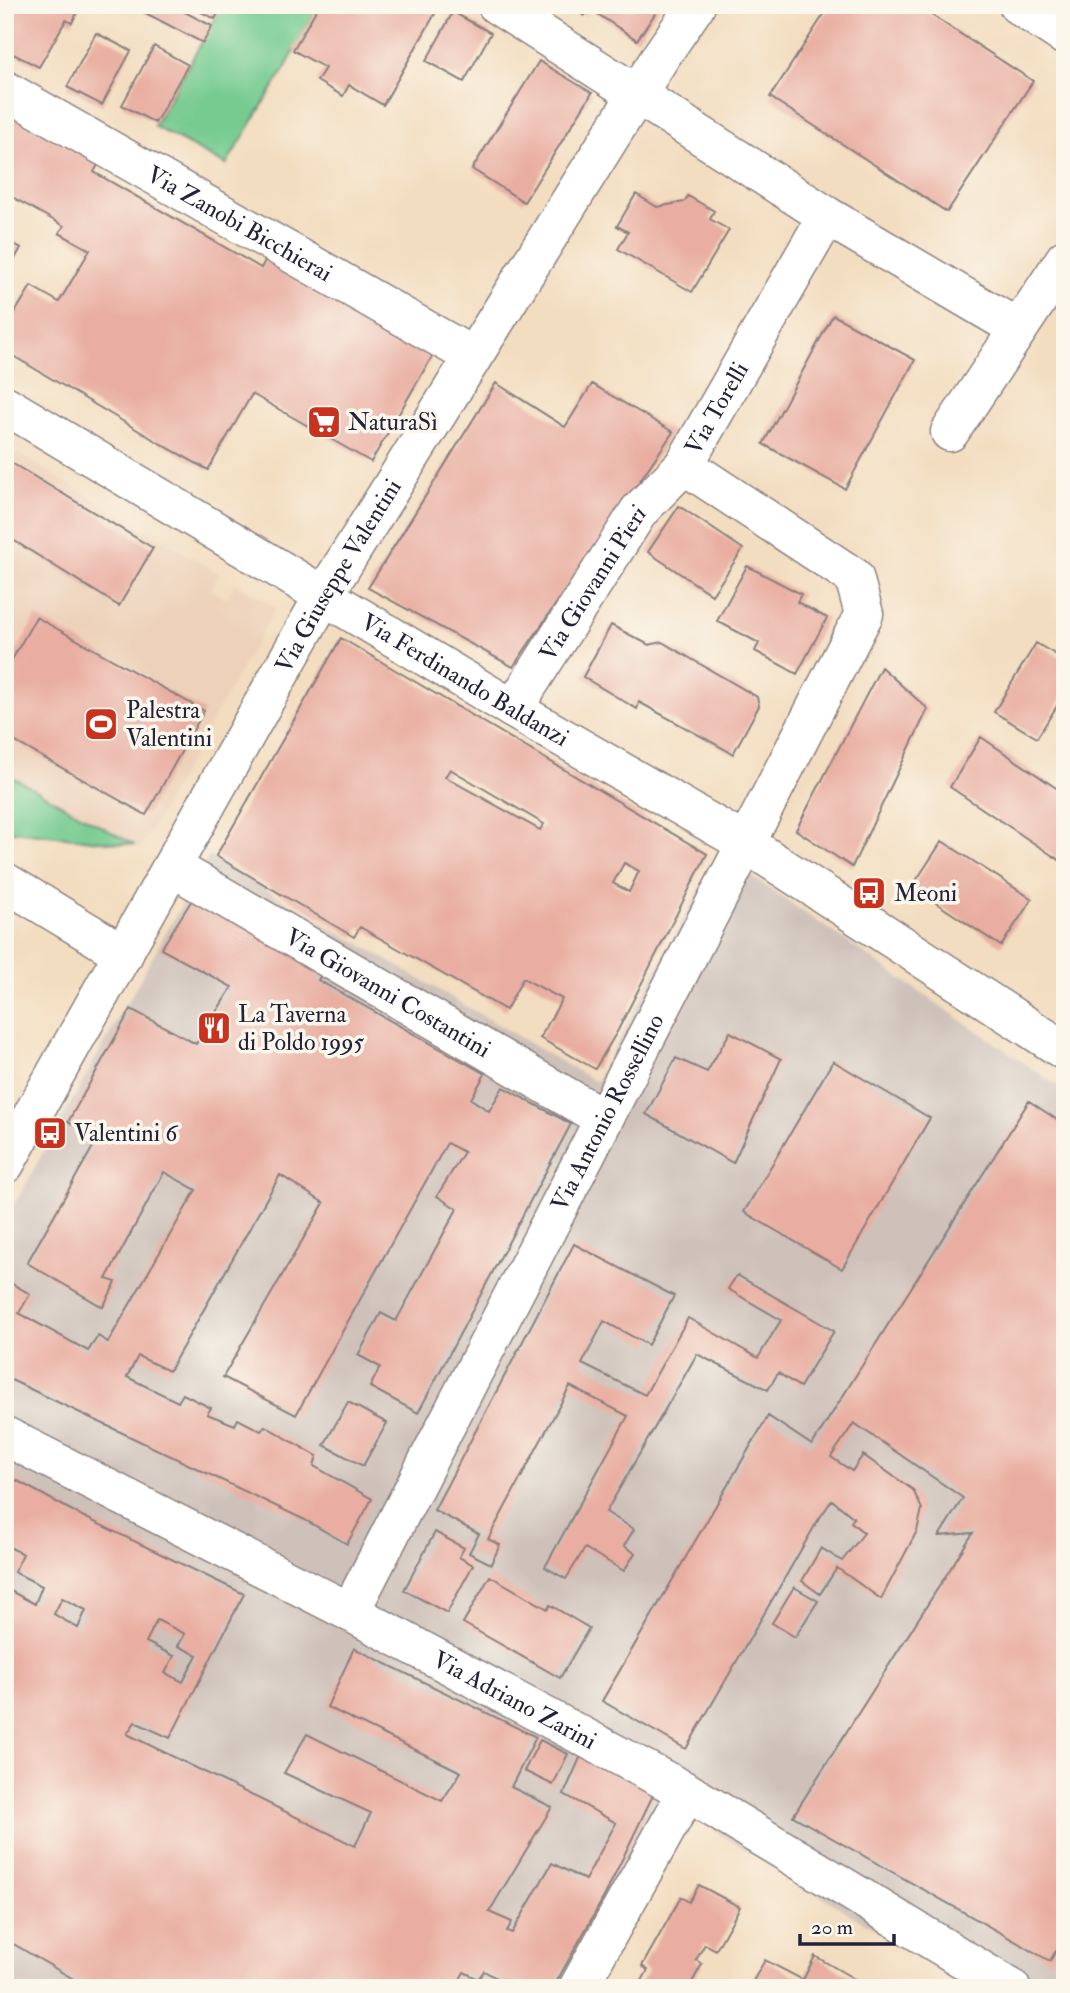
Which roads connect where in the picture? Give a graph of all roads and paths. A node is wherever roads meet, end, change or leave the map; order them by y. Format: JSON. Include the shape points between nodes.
{"nodes":[{"id":1,"x":498,"y":5,"type":"edge"},
{"id":2,"x":696,"y":5,"type":"edge"},
{"id":3,"x":1018,"y":5,"type":"edge"},
{"id":4,"x":1065,"y":36,"type":"edge"},
{"id":5,"x":5,"y":90,"type":"edge"},
{"id":6,"x":637,"y":95,"type":"junction"},
{"id":7,"x":827,"y":216,"type":"junction"},
{"id":8,"x":1065,"y":259,"type":"edge"},
{"id":9,"x":1017,"y":328,"type":"junction"},
{"id":10,"x":472,"y":356,"type":"junction"},
{"id":11,"x":5,"y":405,"type":"edge"},
{"id":12,"x":950,"y":432,"type":"dead end"},
{"id":13,"x":684,"y":466,"type":"junction"},
{"id":14,"x":324,"y":595,"type":"junction"},
{"id":15,"x":864,"y":614,"type":"joint"},
{"id":16,"x":513,"y":709,"type":"junction"},
{"id":17,"x":745,"y":843,"type":"junction"},
{"id":18,"x":172,"y":867,"type":"junction"},
{"id":19,"x":5,"y":882,"type":"edge"},
{"id":20,"x":124,"y":954,"type":"junction"},
{"id":21,"x":1065,"y":1051,"type":"edge"},
{"id":22,"x":603,"y":1118,"type":"junction"},
{"id":23,"x":5,"y":1164,"type":"edge"},
{"id":24,"x":5,"y":1436,"type":"edge"},
{"id":25,"x":350,"y":1612,"type":"junction"},
{"id":26,"x":687,"y":1792,"type":"junction"},
{"id":27,"x":578,"y":1988,"type":"edge"},
{"id":28,"x":1011,"y":1988,"type":"edge"}],
"edges":[{"from":1,"to":6,"type":"street"},
{"from":2,"to":6,"type":"street","name":"Via Giuseppe Valentini"},
{"from":3,"to":4,"type":"street"},
{"from":5,"to":10,"type":"street","name":"Via Zanobi Bicchierai"},
{"from":6,"to":7,"type":"street"},
{"from":6,"to":10,"type":"street","name":"Via Giuseppe Valentini"},
{"from":7,"to":9,"type":"street"},
{"from":7,"to":13,"type":"street","name":"Via Torelli"},
{"from":8,"to":9,"type":"street"},
{"from":9,"to":12,"type":"street"},
{"from":10,"to":14,"type":"street","name":"Via Giuseppe Valentini"},
{"from":11,"to":14,"type":"street","name":"Via Ferdinando Baldanzi"},
{"from":13,"to":15,"type":"street","name":"Via Torelli","via":[[853,577]]},
{"from":13,"to":16,"type":"street","name":"Via Giovanni Pieri","via":[[639,511]]},
{"from":14,"to":16,"type":"street","name":"Via Ferdinando Baldanzi"},
{"from":14,"to":18,"type":"street","name":"Via Giuseppe Valentini"},
{"from":15,"to":17,"type":"street","name":"Via Antonio Rossellino"},
{"from":16,"to":17,"type":"street","name":"Via Ferdinando Baldanzi"},
{"from":17,"to":21,"type":"street","name":"Via Ferdinando Baldanzi"},
{"from":17,"to":22,"type":"street","name":"Via Antonio Rossellino"},
{"from":18,"to":20,"type":"street","name":"Via Giuseppe Valentini"},
{"from":18,"to":22,"type":"street","name":"Via Giovanni Costantini"},
{"from":19,"to":20,"type":"street"},
{"from":20,"to":23,"type":"street","name":"Via Giuseppe Valentini"},
{"from":22,"to":25,"type":"street","name":"Via Antonio Rossellino"},
{"from":24,"to":25,"type":"street","name":"Via Adriano Zarini"},
{"from":25,"to":26,"type":"street","name":"Via Adriano Zarini"},
{"from":26,"to":27,"type":"street"},
{"from":26,"to":28,"type":"street","name":"Via Adriano Zarini"}]}
